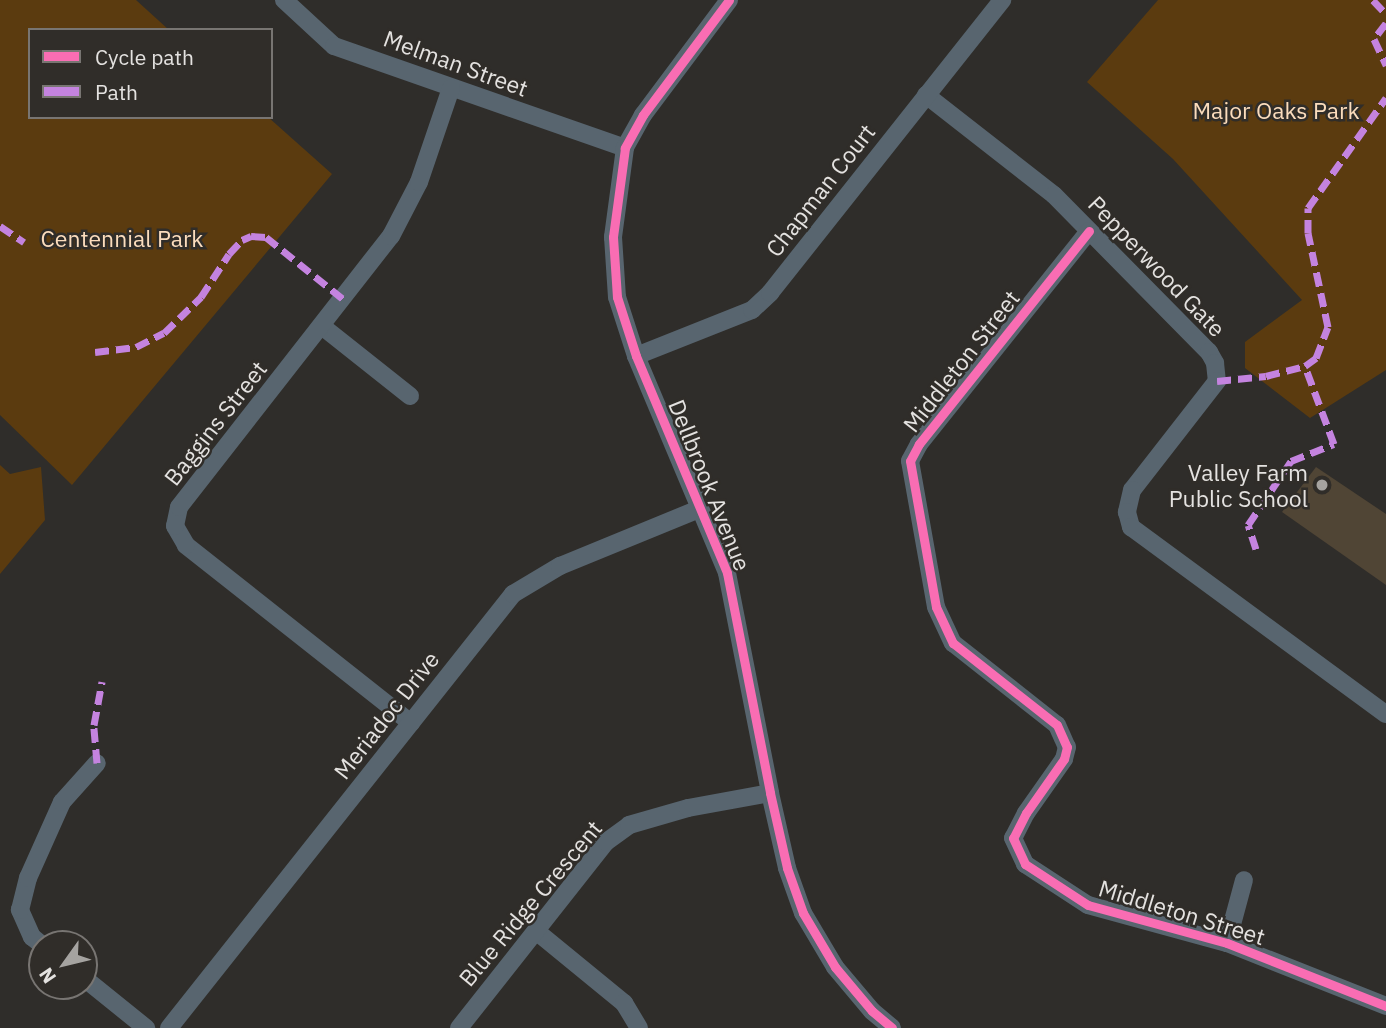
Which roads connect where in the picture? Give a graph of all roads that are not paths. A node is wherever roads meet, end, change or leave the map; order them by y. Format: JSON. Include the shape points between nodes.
{"nodes":[{"id":1,"x":284,"y":0,"type":"edge"},
{"id":2,"x":729,"y":0,"type":"edge"},
{"id":3,"x":1002,"y":0,"type":"edge"},
{"id":4,"x":451,"y":88,"type":"junction"},
{"id":5,"x":926,"y":95,"type":"junction"},
{"id":6,"x":625,"y":148,"type":"junction"},
{"id":7,"x":1089,"y":231,"type":"junction"},
{"id":8,"x":323,"y":327,"type":"junction"},
{"id":9,"x":636,"y":356,"type":"junction"},
{"id":10,"x":410,"y":396,"type":"dead end"},
{"id":11,"x":699,"y":509,"type":"junction"},
{"id":12,"x":1386,"y":714,"type":"edge"},
{"id":13,"x":411,"y":723,"type":"junction"},
{"id":14,"x":97,"y":763,"type":"dead end"},
{"id":15,"x":770,"y":793,"type":"junction"},
{"id":16,"x":1244,"y":880,"type":"dead end"},
{"id":17,"x":29,"y":930,"type":"edge"},
{"id":18,"x":536,"y":931,"type":"junction"},
{"id":19,"x":1227,"y":943,"type":"junction"},
{"id":20,"x":98,"y":989,"type":"edge"},
{"id":21,"x":1386,"y":1006,"type":"edge"},
{"id":22,"x":146,"y":1028,"type":"edge"},
{"id":23,"x":169,"y":1028,"type":"edge"},
{"id":24,"x":459,"y":1028,"type":"edge"},
{"id":25,"x":639,"y":1028,"type":"edge"},
{"id":26,"x":892,"y":1028,"type":"edge"}],
"edges":[{"from":1,"to":4,"type":"street","name":"Melman Street","via":[[334,46]]},
{"from":2,"to":6,"type":"street","name":"Dellbrook Avenue","via":[[643,115]]},
{"from":3,"to":5,"type":"street","name":"Chapman Court"},
{"from":4,"to":6,"type":"street","name":"Melman Street"},
{"from":4,"to":8,"type":"street","name":"Baggins Street","via":[[419,182],[391,236]]},
{"from":5,"to":7,"type":"street","name":"Pepperwood Gate","via":[[1054,195]]},
{"from":5,"to":9,"type":"street","name":"Chapman Court","via":[[752,310]]},
{"from":6,"to":9,"type":"street","name":"Dellbrook Avenue","via":[[612,267]]},
{"from":7,"to":12,"type":"street","name":"Pepperwood Gate","via":[[1215,363],[1217,381],[1132,491],[1127,512],[1131,527]]},
{"from":7,"to":19,"type":"street","name":"Middleton Street","via":[[919,443],[910,461],[936,607],[953,643],[1057,725],[1067,747],[1064,759],[1013,838],[1025,864],[1088,905]]},
{"from":8,"to":10,"type":"street"},
{"from":8,"to":13,"type":"street","name":"Baggins Street","via":[[179,507],[175,526],[186,545]]},
{"from":9,"to":11,"type":"street","name":"Dellbrook Avenue"},
{"from":11,"to":13,"type":"street","name":"Meriadoc Drive","via":[[560,566],[513,594]]},
{"from":11,"to":15,"type":"street","name":"Dellbrook Avenue","via":[[727,573]]},
{"from":13,"to":23,"type":"street","name":"Meriadoc Drive"},
{"from":14,"to":17,"type":"street","via":[[62,803],[28,878],[20,910]]},
{"from":15,"to":18,"type":"street","name":"Blue Ridge Crescent","via":[[688,808],[629,825],[606,842]]},
{"from":15,"to":26,"type":"street","name":"Dellbrook Avenue","via":[[803,913],[835,967]]},
{"from":16,"to":19,"type":"street"},
{"from":18,"to":24,"type":"street","name":"Blue Ridge Crescent"},
{"from":18,"to":25,"type":"street","via":[[624,1003]]},
{"from":19,"to":21,"type":"street","name":"Middleton Street"},
{"from":20,"to":22,"type":"street"}]}
